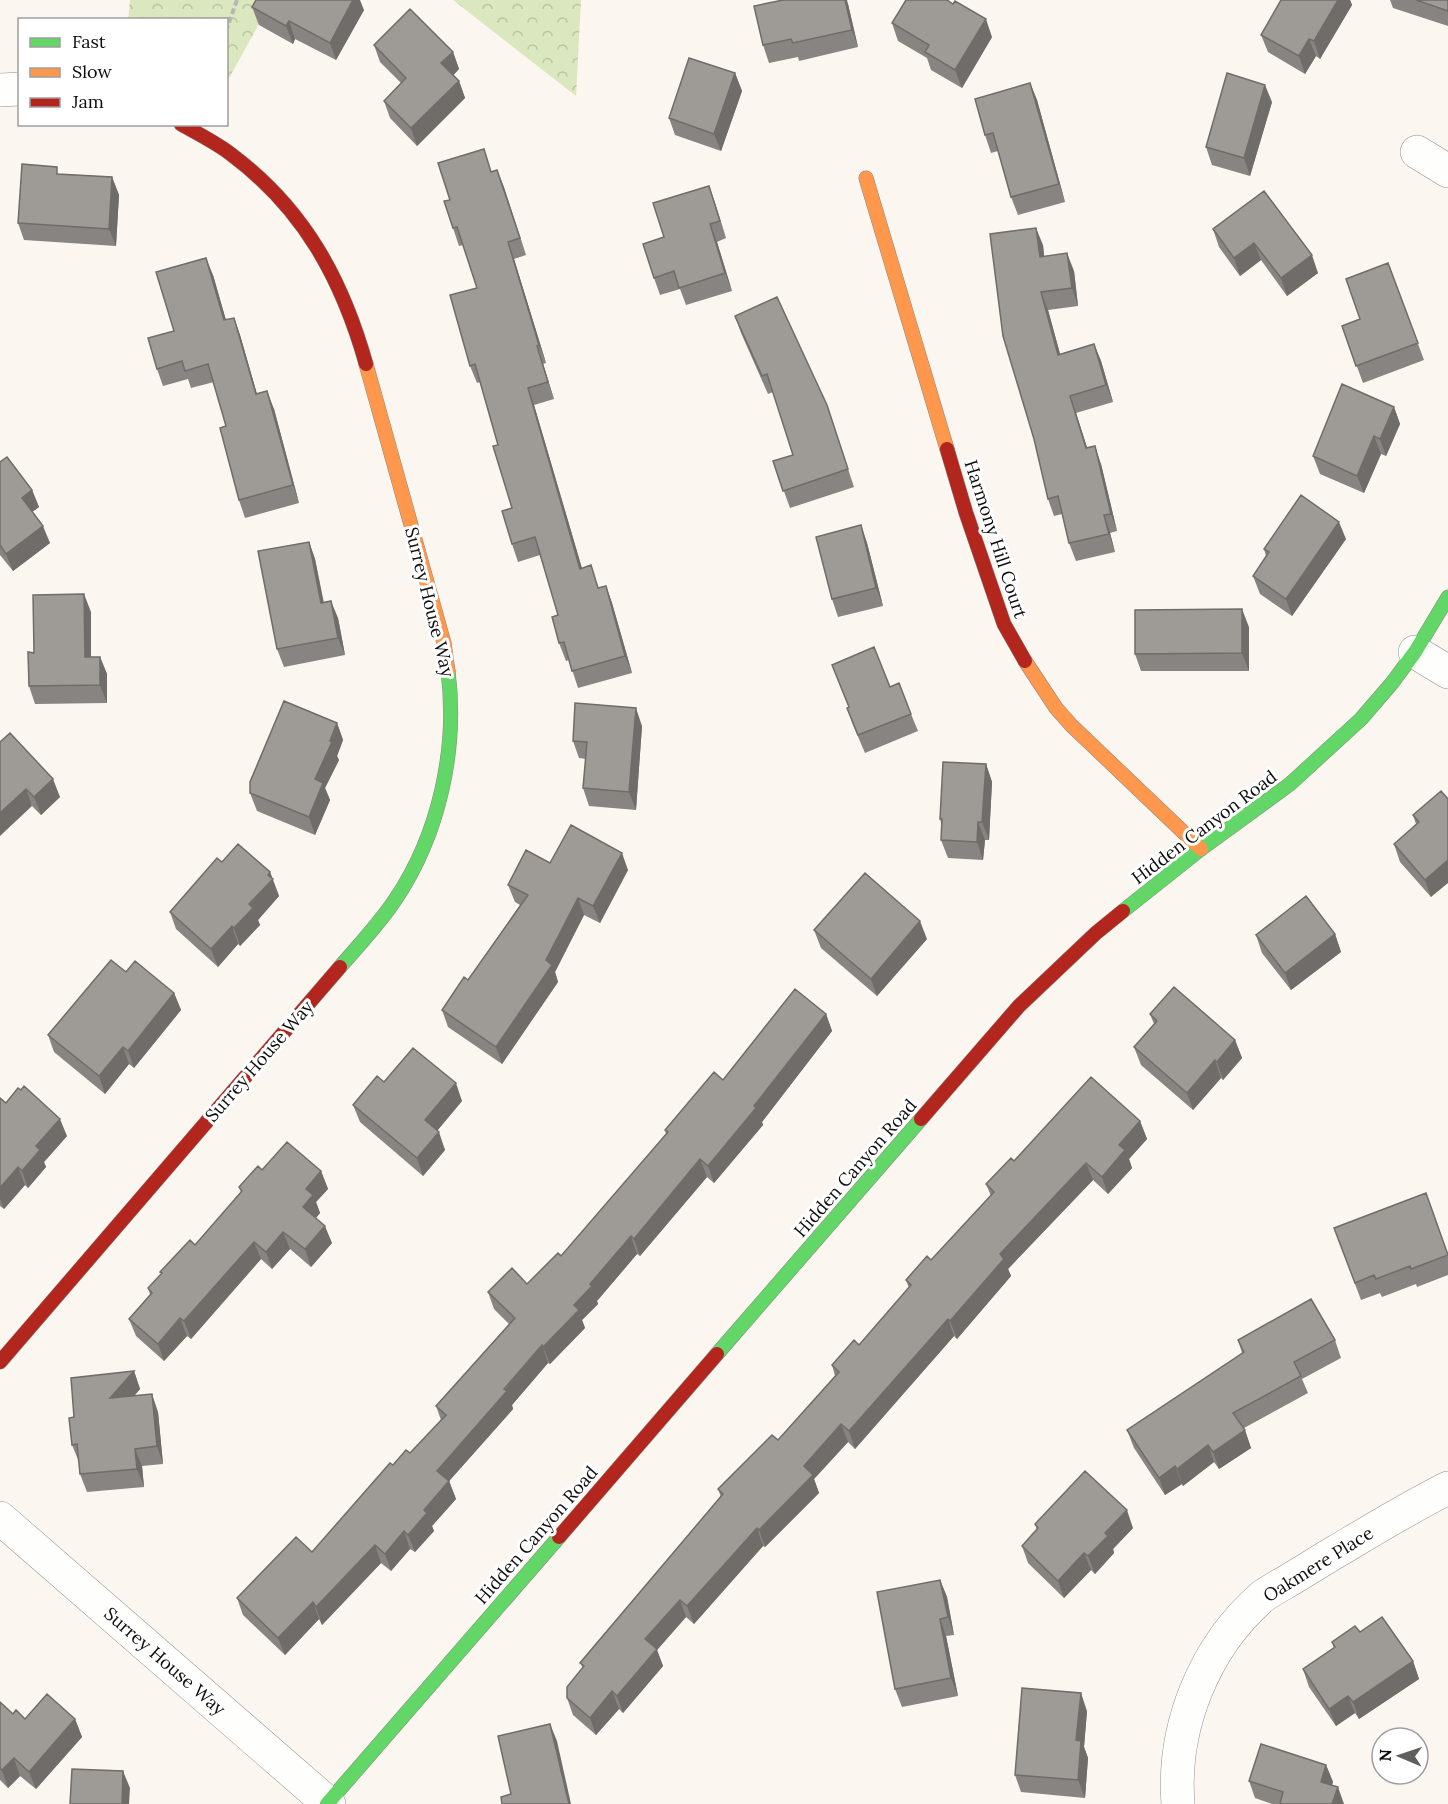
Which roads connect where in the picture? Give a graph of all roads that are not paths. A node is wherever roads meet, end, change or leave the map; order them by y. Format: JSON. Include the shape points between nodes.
{"nodes":[{"id":1,"x":18,"y":89,"type":"edge"},
{"id":2,"x":0,"y":90,"type":"edge"},
{"id":3,"x":184,"y":126,"type":"edge"},
{"id":4,"x":1417,"y":152,"type":"dead end"},
{"id":5,"x":1448,"y":171,"type":"edge"},
{"id":6,"x":866,"y":178,"type":"dead end"},
{"id":7,"x":1448,"y":597,"type":"edge"},
{"id":8,"x":1415,"y":652,"type":"junction"},
{"id":9,"x":1448,"y":672,"type":"edge"},
{"id":10,"x":1202,"y":849,"type":"junction"},
{"id":11,"x":0,"y":1362,"type":"edge"},
{"id":12,"x":1448,"y":1488,"type":"edge"},
{"id":13,"x":0,"y":1518,"type":"edge"},
{"id":14,"x":328,"y":1804,"type":"edge"},
{"id":15,"x":1178,"y":1804,"type":"edge"}],
"edges":[{"from":1,"to":2,"type":"street"},
{"from":3,"to":11,"type":"street","name":"Surrey House Way","via":[[231,153],[265,182],[299,219],[341,288],[444,643],[451,728],[446,771],[424,846],[397,897]]},
{"from":4,"to":5,"type":"street"},
{"from":6,"to":10,"type":"street","name":"Harmony Hill Court","via":[[966,513],[1014,644],[1071,725]]},
{"from":7,"to":8,"type":"street","name":"Hidden Canyon Road"},
{"from":8,"to":9,"type":"street"},
{"from":8,"to":10,"type":"street","name":"Hidden Canyon Road","via":[[1361,719],[1290,784]]},
{"from":10,"to":14,"type":"street","name":"Hidden Canyon Road","via":[[1096,933],[1019,1006]]},
{"from":12,"to":15,"type":"street","name":"Oakmere Place","via":[[1411,1506],[1264,1595],[1235,1625],[1216,1650],[1188,1712],[1180,1749]]},
{"from":13,"to":14,"type":"street","name":"Surrey House Way"}]}
